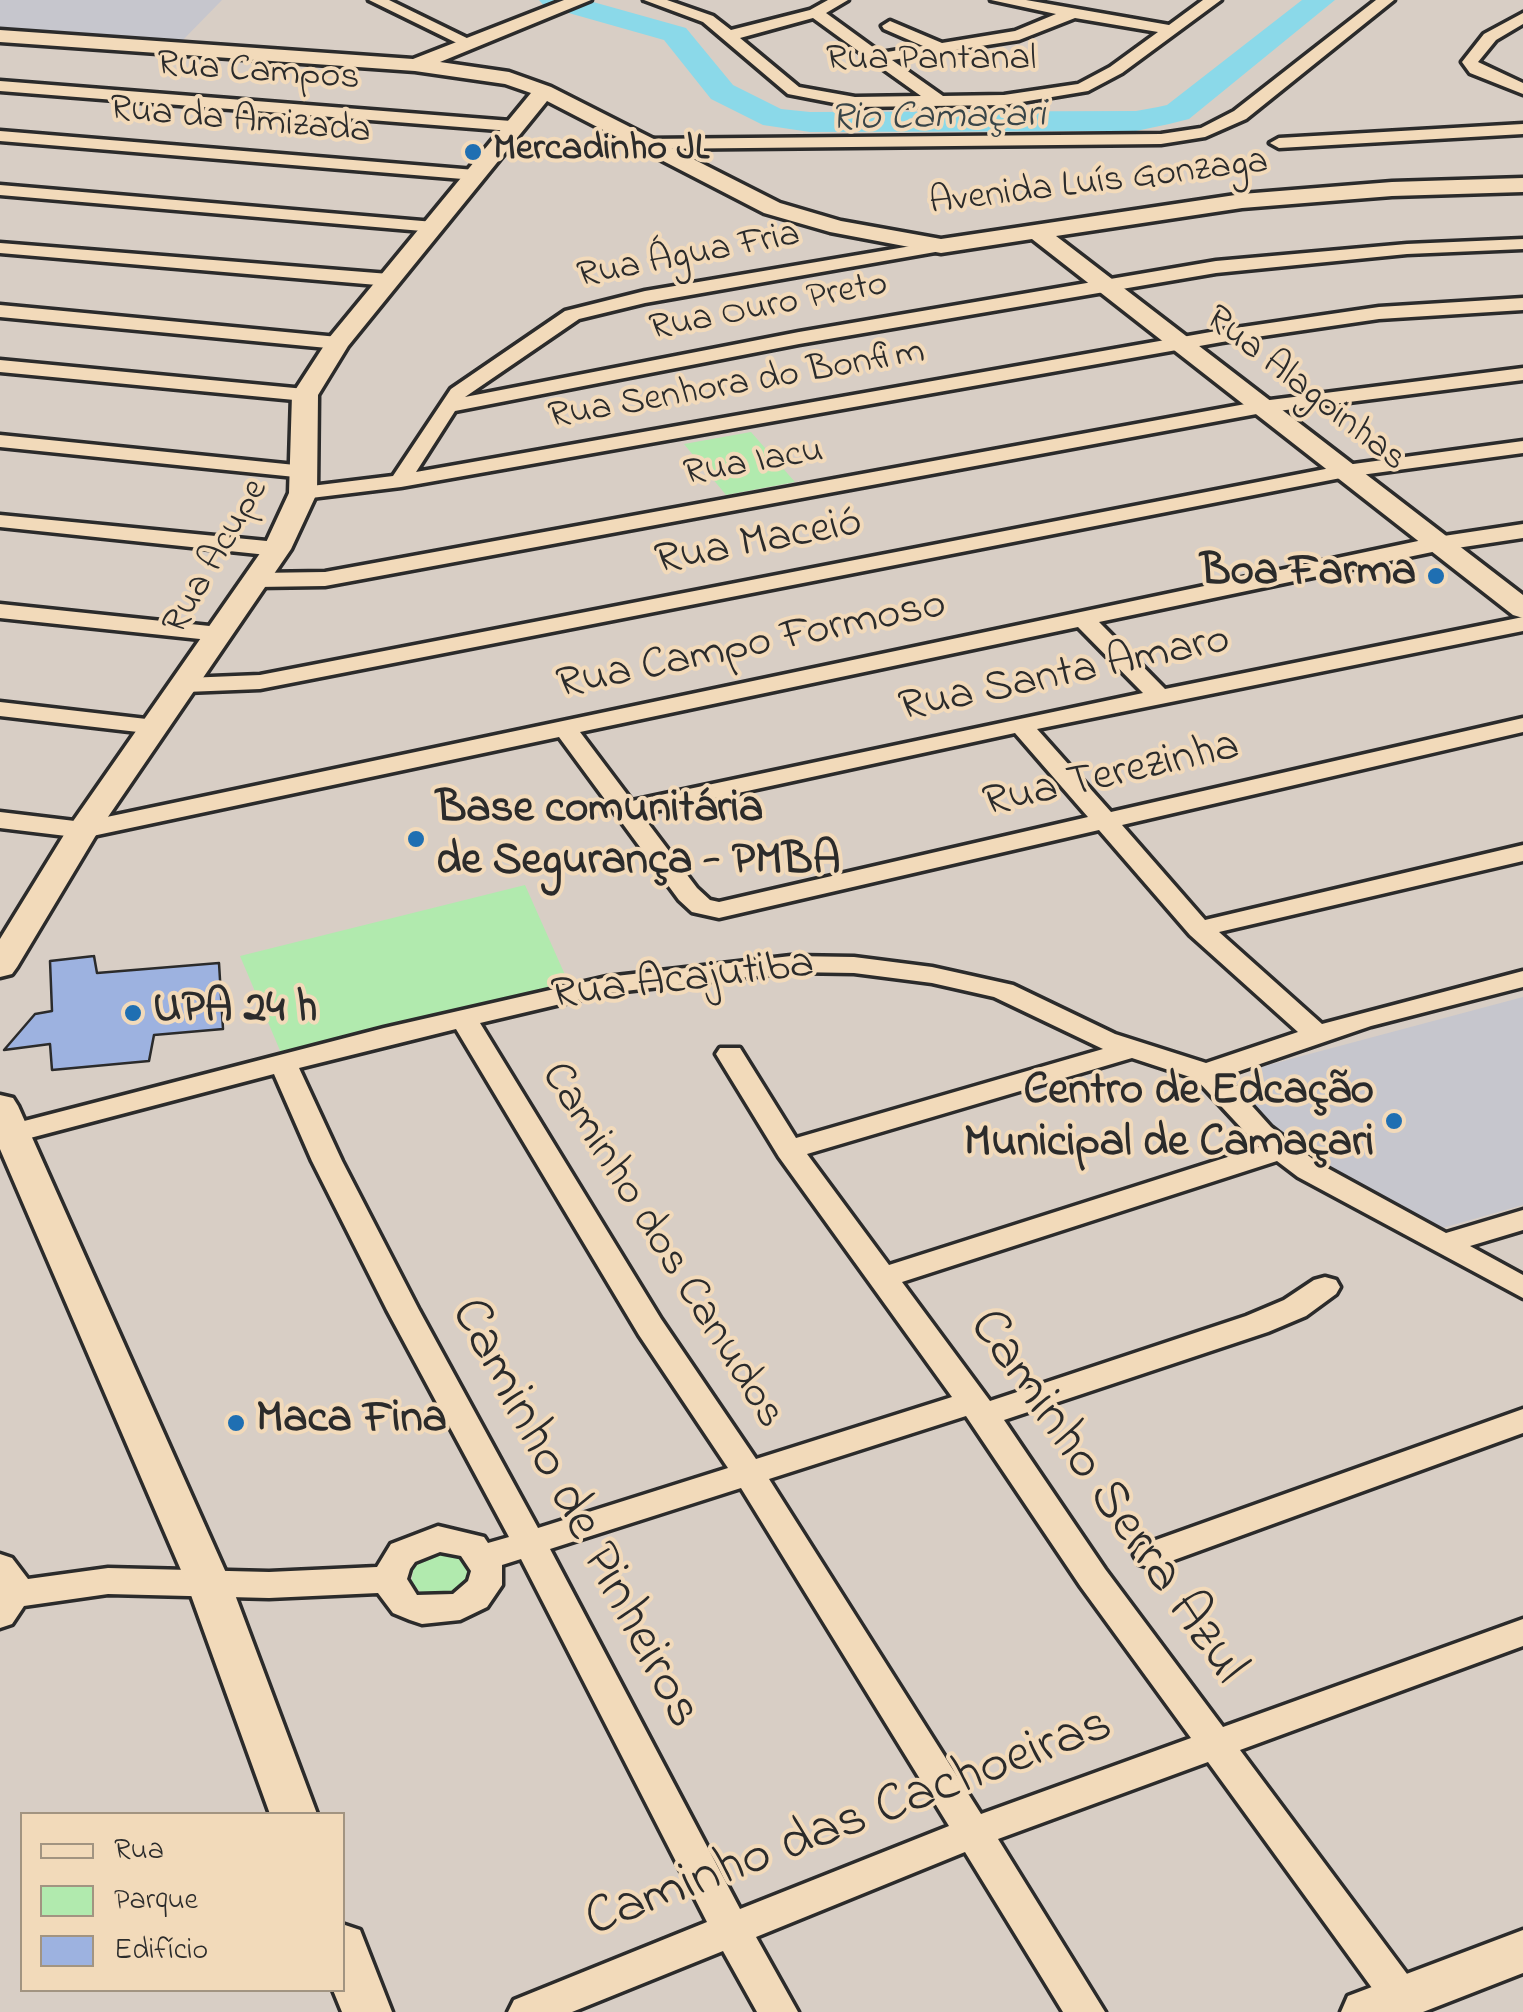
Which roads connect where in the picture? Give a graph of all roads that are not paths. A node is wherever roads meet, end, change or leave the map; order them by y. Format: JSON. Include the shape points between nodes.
{"nodes":[{"id":1,"x":376,"y":0,"type":"edge"},
{"id":2,"x":580,"y":0,"type":"edge"},
{"id":3,"x":652,"y":0,"type":"edge"},
{"id":4,"x":840,"y":0,"type":"edge"},
{"id":5,"x":999,"y":0,"type":"edge"},
{"id":6,"x":1213,"y":0,"type":"edge"},
{"id":7,"x":1386,"y":0,"type":"edge"},
{"id":8,"x":1066,"y":8,"type":"edge"},
{"id":9,"x":815,"y":14,"type":"junction"},
{"id":10,"x":1523,"y":18,"type":"edge"},
{"id":11,"x":890,"y":26,"type":"dead end"},
{"id":12,"x":1172,"y":30,"type":"junction"},
{"id":13,"x":0,"y":36,"type":"edge"},
{"id":14,"x":728,"y":36,"type":"junction"},
{"id":15,"x":469,"y":43,"type":"junction"},
{"id":16,"x":940,"y":47,"type":"junction"},
{"id":17,"x":878,"y":58,"type":"junction"},
{"id":18,"x":415,"y":66,"type":"junction"},
{"id":19,"x":0,"y":86,"type":"edge"},
{"id":20,"x":1523,"y":89,"type":"edge"},
{"id":21,"x":544,"y":91,"type":"junction"},
{"id":22,"x":940,"y":101,"type":"junction"},
{"id":23,"x":512,"y":126,"type":"junction"},
{"id":24,"x":1523,"y":128,"type":"edge"},
{"id":25,"x":0,"y":136,"type":"edge"},
{"id":26,"x":1279,"y":142,"type":"dead end"},
{"id":27,"x":645,"y":144,"type":"junction"},
{"id":28,"x":475,"y":174,"type":"junction"},
{"id":29,"x":1523,"y":185,"type":"edge"},
{"id":30,"x":0,"y":190,"type":"edge"},
{"id":31,"x":434,"y":227,"type":"junction"},
{"id":32,"x":1038,"y":233,"type":"junction"},
{"id":33,"x":1523,"y":244,"type":"edge"},
{"id":34,"x":940,"y":246,"type":"junction"},
{"id":35,"x":0,"y":248,"type":"edge"},
{"id":36,"x":389,"y":280,"type":"junction"},
{"id":37,"x":1106,"y":285,"type":"junction"},
{"id":38,"x":1523,"y":304,"type":"edge"},
{"id":39,"x":0,"y":311,"type":"edge"},
{"id":40,"x":338,"y":342,"type":"junction"},
{"id":41,"x":1182,"y":344,"type":"junction"},
{"id":42,"x":0,"y":366,"type":"edge"},
{"id":43,"x":1523,"y":374,"type":"edge"},
{"id":44,"x":304,"y":394,"type":"junction"},
{"id":45,"x":446,"y":406,"type":"junction"},
{"id":46,"x":1262,"y":407,"type":"junction"},
{"id":47,"x":0,"y":441,"type":"edge"},
{"id":48,"x":1523,"y":447,"type":"edge"},
{"id":49,"x":1346,"y":471,"type":"junction"},
{"id":50,"x":401,"y":481,"type":"junction"},
{"id":51,"x":304,"y":482,"type":"junction"},
{"id":52,"x":0,"y":521,"type":"edge"},
{"id":53,"x":1523,"y":531,"type":"edge"},
{"id":54,"x":1438,"y":544,"type":"junction"},
{"id":55,"x":277,"y":548,"type":"junction"},
{"id":56,"x":257,"y":580,"type":"junction"},
{"id":57,"x":1523,"y":609,"type":"edge"},
{"id":58,"x":0,"y":611,"type":"edge"},
{"id":59,"x":1084,"y":621,"type":"junction"},
{"id":60,"x":1523,"y":624,"type":"edge"},
{"id":61,"x":220,"y":634,"type":"junction"},
{"id":62,"x":186,"y":685,"type":"junction"},
{"id":63,"x":1161,"y":698,"type":"junction"},
{"id":64,"x":0,"y":709,"type":"edge"},
{"id":65,"x":1022,"y":725,"type":"junction"},
{"id":66,"x":1523,"y":725,"type":"edge"},
{"id":67,"x":155,"y":727,"type":"junction"},
{"id":68,"x":564,"y":727,"type":"junction"},
{"id":69,"x":624,"y":810,"type":"junction"},
{"id":70,"x":0,"y":820,"type":"edge"},
{"id":71,"x":1109,"y":823,"type":"junction"},
{"id":72,"x":82,"y":830,"type":"junction"},
{"id":73,"x":1523,"y":853,"type":"edge"},
{"id":74,"x":1198,"y":929,"type":"junction"},
{"id":75,"x":1,"y":959,"type":"edge"},
{"id":76,"x":1523,"y":979,"type":"edge"},
{"id":77,"x":463,"y":1018,"type":"junction"},
{"id":78,"x":1317,"y":1034,"type":"junction"},
{"id":79,"x":1130,"y":1050,"type":"junction"},
{"id":80,"x":730,"y":1054,"type":"dead end"},
{"id":81,"x":283,"y":1062,"type":"junction"},
{"id":82,"x":1206,"y":1073,"type":"junction"},
{"id":83,"x":5,"y":1120,"type":"edge"},
{"id":84,"x":789,"y":1150,"type":"junction"},
{"id":85,"x":1279,"y":1150,"type":"junction"},
{"id":86,"x":1523,"y":1220,"type":"edge"},
{"id":87,"x":1442,"y":1244,"type":"junction"},
{"id":88,"x":882,"y":1278,"type":"junction"},
{"id":89,"x":1324,"y":1287,"type":"dead end"},
{"id":90,"x":1523,"y":1288,"type":"edge"},
{"id":91,"x":978,"y":1409,"type":"junction"},
{"id":92,"x":1523,"y":1421,"type":"edge"},
{"id":93,"x":749,"y":1474,"type":"junction"},
{"id":94,"x":528,"y":1542,"type":"junction"},
{"id":95,"x":1151,"y":1556,"type":"dead end"},
{"id":96,"x":483,"y":1558,"type":"junction"},
{"id":97,"x":390,"y":1580,"type":"junction"},
{"id":98,"x":208,"y":1584,"type":"junction"},
{"id":99,"x":4,"y":1592,"type":"edge"},
{"id":100,"x":1523,"y":1632,"type":"edge"},
{"id":101,"x":1214,"y":1744,"type":"junction"},
{"id":102,"x":293,"y":1812,"type":"edge"},
{"id":103,"x":972,"y":1833,"type":"junction"},
{"id":104,"x":730,"y":1928,"type":"junction"},
{"id":105,"x":1523,"y":1952,"type":"edge"},
{"id":106,"x":345,"y":1953,"type":"edge"},
{"id":107,"x":1384,"y":2005,"type":"edge"},
{"id":108,"x":367,"y":2012,"type":"edge"},
{"id":109,"x":528,"y":2012,"type":"edge"},
{"id":110,"x":778,"y":2012,"type":"edge"},
{"id":111,"x":1085,"y":2012,"type":"edge"}],
"edges":[{"from":1,"to":15,"type":"street"},
{"from":2,"to":15,"type":"street"},
{"from":3,"to":14,"type":"street","name":"Rua Pantanal","via":[[700,15]]},
{"from":4,"to":9,"type":"street"},
{"from":5,"to":8,"type":"street"},
{"from":6,"to":12,"type":"street","name":"Rua Pantanal"},
{"from":7,"to":27,"type":"street","via":[[1240,115],[1204,132],[1161,139]]},
{"from":8,"to":12,"type":"street"},
{"from":8,"to":16,"type":"street","via":[[1019,34]]},
{"from":9,"to":14,"type":"street"},
{"from":9,"to":17,"type":"street"},
{"from":10,"to":20,"type":"street","via":[[1490,37],[1470,62]]},
{"from":11,"to":16,"type":"street"},
{"from":12,"to":22,"type":"street","name":"Rua Pantanal","via":[[1082,88],[1030,98]]},
{"from":13,"to":18,"type":"street","name":"Avenida Luís Gonzaga"},
{"from":14,"to":22,"type":"street","name":"Rua Pantanal","via":[[794,92],[855,102]]},
{"from":15,"to":18,"type":"street"},
{"from":16,"to":17,"type":"street"},
{"from":17,"to":22,"type":"street"},
{"from":18,"to":21,"type":"street","name":"Avenida Luís Gonzaga","via":[[494,74]]},
{"from":19,"to":23,"type":"street","name":"Rua Campos"},
{"from":21,"to":23,"type":"street"},
{"from":21,"to":27,"type":"street","name":"Avenida Luís Gonzaga"},
{"from":23,"to":28,"type":"street"},
{"from":24,"to":26,"type":"street"},
{"from":25,"to":28,"type":"street","name":"Rua da Amizada"},
{"from":27,"to":34,"type":"street","name":"Avenida Luís Gonzaga","via":[[772,208]]},
{"from":28,"to":31,"type":"street"},
{"from":29,"to":32,"type":"street","name":"Avenida Luís Gonzaga","via":[[1242,200]]},
{"from":30,"to":31,"type":"street"},
{"from":31,"to":36,"type":"street"},
{"from":32,"to":34,"type":"street","name":"Avenida Luís Gonzaga"},
{"from":32,"to":37,"type":"street","name":"Rua Alagoinhas"},
{"from":33,"to":37,"type":"street","name":"Rua Ouro Preto","via":[[1282,260]]},
{"from":34,"to":45,"type":"street","name":"Rua Água Fria","via":[[592,308],[548,329]]},
{"from":35,"to":36,"type":"street"},
{"from":36,"to":40,"type":"street"},
{"from":37,"to":41,"type":"street","name":"Rua Alagoinhas"},
{"from":37,"to":45,"type":"street","name":"Rua Ouro Preto"},
{"from":38,"to":41,"type":"street","name":"Rua Senhora do Bonfim","via":[[1379,314]]},
{"from":39,"to":40,"type":"street"},
{"from":40,"to":44,"type":"street"},
{"from":41,"to":46,"type":"street","name":"Rua Alagoinhas"},
{"from":41,"to":50,"type":"street","name":"Rua Senhora do Bonfim"},
{"from":42,"to":44,"type":"street"},
{"from":43,"to":46,"type":"street","name":"Rua Iacu"},
{"from":44,"to":51,"type":"street","name":"Rua Acupe"},
{"from":45,"to":50,"type":"street","name":"Rua Água Fria"},
{"from":46,"to":49,"type":"street","name":"Rua Alagoinhas"},
{"from":46,"to":56,"type":"street","name":"Rua Iacu","via":[[361,573]]},
{"from":47,"to":51,"type":"street","name":"Rua Senhora do Bonfim"},
{"from":48,"to":49,"type":"street","name":"Rua Maceió"},
{"from":49,"to":54,"type":"street","name":"Rua Alagoinhas"},
{"from":49,"to":62,"type":"street","name":"Rua Maceió","via":[[278,678]]},
{"from":50,"to":51,"type":"street","name":"Rua Senhora do Bonfim"},
{"from":51,"to":55,"type":"street","name":"Rua Acupe"},
{"from":52,"to":55,"type":"street"},
{"from":53,"to":54,"type":"street","name":"Rua Campo Formoso"},
{"from":54,"to":57,"type":"street","name":"Rua Alagoinhas"},
{"from":54,"to":59,"type":"street","name":"Rua Campo Formoso"},
{"from":55,"to":56,"type":"street","name":"Rua Acupe"},
{"from":56,"to":61,"type":"street","name":"Rua Acupe"},
{"from":58,"to":61,"type":"street"},
{"from":59,"to":63,"type":"street"},
{"from":59,"to":68,"type":"street","name":"Rua Campo Formoso"},
{"from":60,"to":63,"type":"street","name":"Rua Santa Amaro"},
{"from":61,"to":62,"type":"street","name":"Rua Acupe"},
{"from":62,"to":67,"type":"street","name":"Rua Acupe"},
{"from":63,"to":65,"type":"street","name":"Rua Santa Amaro"},
{"from":64,"to":67,"type":"street"},
{"from":65,"to":69,"type":"street","name":"Rua Santa Amaro"},
{"from":65,"to":71,"type":"street"},
{"from":66,"to":71,"type":"street","name":"Rua Terezinha"},
{"from":67,"to":72,"type":"street","name":"Rua Acupe"},
{"from":68,"to":69,"type":"street"},
{"from":68,"to":72,"type":"street","name":"Rua Campo Formoso"},
{"from":69,"to":71,"type":"street","name":"Rua Terezinha","via":[[688,894],[719,910]]},
{"from":70,"to":72,"type":"street","name":"Rua Campo Formoso"},
{"from":71,"to":74,"type":"street"},
{"from":72,"to":75,"type":"street","name":"Rua Acupe"},
{"from":73,"to":74,"type":"street"},
{"from":74,"to":78,"type":"street"},
{"from":76,"to":78,"type":"street"},
{"from":77,"to":79,"type":"street","name":"Rua Acajutiba","via":[[648,979],[819,963],[932,975],[1003,991]]},
{"from":77,"to":81,"type":"street","name":"Rua Acajutiba"},
{"from":77,"to":93,"type":"street","name":"Caminho dos Canudos","via":[[650,1327]]},
{"from":78,"to":82,"type":"street"},
{"from":79,"to":82,"type":"street","name":"Rua Acajutiba"},
{"from":79,"to":84,"type":"street"},
{"from":80,"to":84,"type":"street","name":"Caminho Serra Azul"},
{"from":81,"to":83,"type":"street","name":"Rua Acajutiba"},
{"from":81,"to":94,"type":"street","name":"Caminho de Pinheiros","via":[[335,1177]]},
{"from":82,"to":85,"type":"street","name":"Rua Acajutiba"},
{"from":83,"to":98,"type":"street","name":"Rua Acajutiba"},
{"from":84,"to":88,"type":"street","name":"Caminho Serra Azul"},
{"from":85,"to":87,"type":"street","name":"Rua Acajutiba"},
{"from":85,"to":88,"type":"street"},
{"from":86,"to":87,"type":"street"},
{"from":87,"to":90,"type":"street","name":"Rua Acajutiba"},
{"from":88,"to":91,"type":"street","name":"Caminho Serra Azul"},
{"from":89,"to":91,"type":"street","via":[[1257,1324]]},
{"from":91,"to":93,"type":"street"},
{"from":91,"to":101,"type":"street","name":"Caminho Serra Azul"},
{"from":92,"to":95,"type":"street"},
{"from":93,"to":94,"type":"street"},
{"from":93,"to":103,"type":"street","name":"Caminho dos Canudos"},
{"from":94,"to":96,"type":"street"},
{"from":94,"to":104,"type":"street","name":"Caminho de Pinheiros"},
{"from":96,"to":97,"type":"street","via":[[472,1546],[438,1539],[404,1553]]},
{"from":96,"to":97,"type":"street","via":[[485,1585],[475,1598],[441,1612],[405,1604]]},
{"from":97,"to":98,"type":"street"},
{"from":98,"to":99,"type":"street","via":[[108,1580]]},
{"from":98,"to":102,"type":"street","name":"Rua Acajutiba"},
{"from":100,"to":101,"type":"street","name":"Caminho das Cachoeiras"},
{"from":101,"to":103,"type":"street","name":"Caminho das Cachoeiras"},
{"from":101,"to":107,"type":"street","name":"Caminho Serra Azul"},
{"from":103,"to":104,"type":"street","name":"Caminho das Cachoeiras"},
{"from":103,"to":111,"type":"street","name":"Caminho dos Canudos"},
{"from":104,"to":109,"type":"street","name":"Caminho das Cachoeiras"},
{"from":104,"to":110,"type":"street","name":"Caminho de Pinheiros"},
{"from":105,"to":107,"type":"street"},
{"from":106,"to":108,"type":"street"}]}
